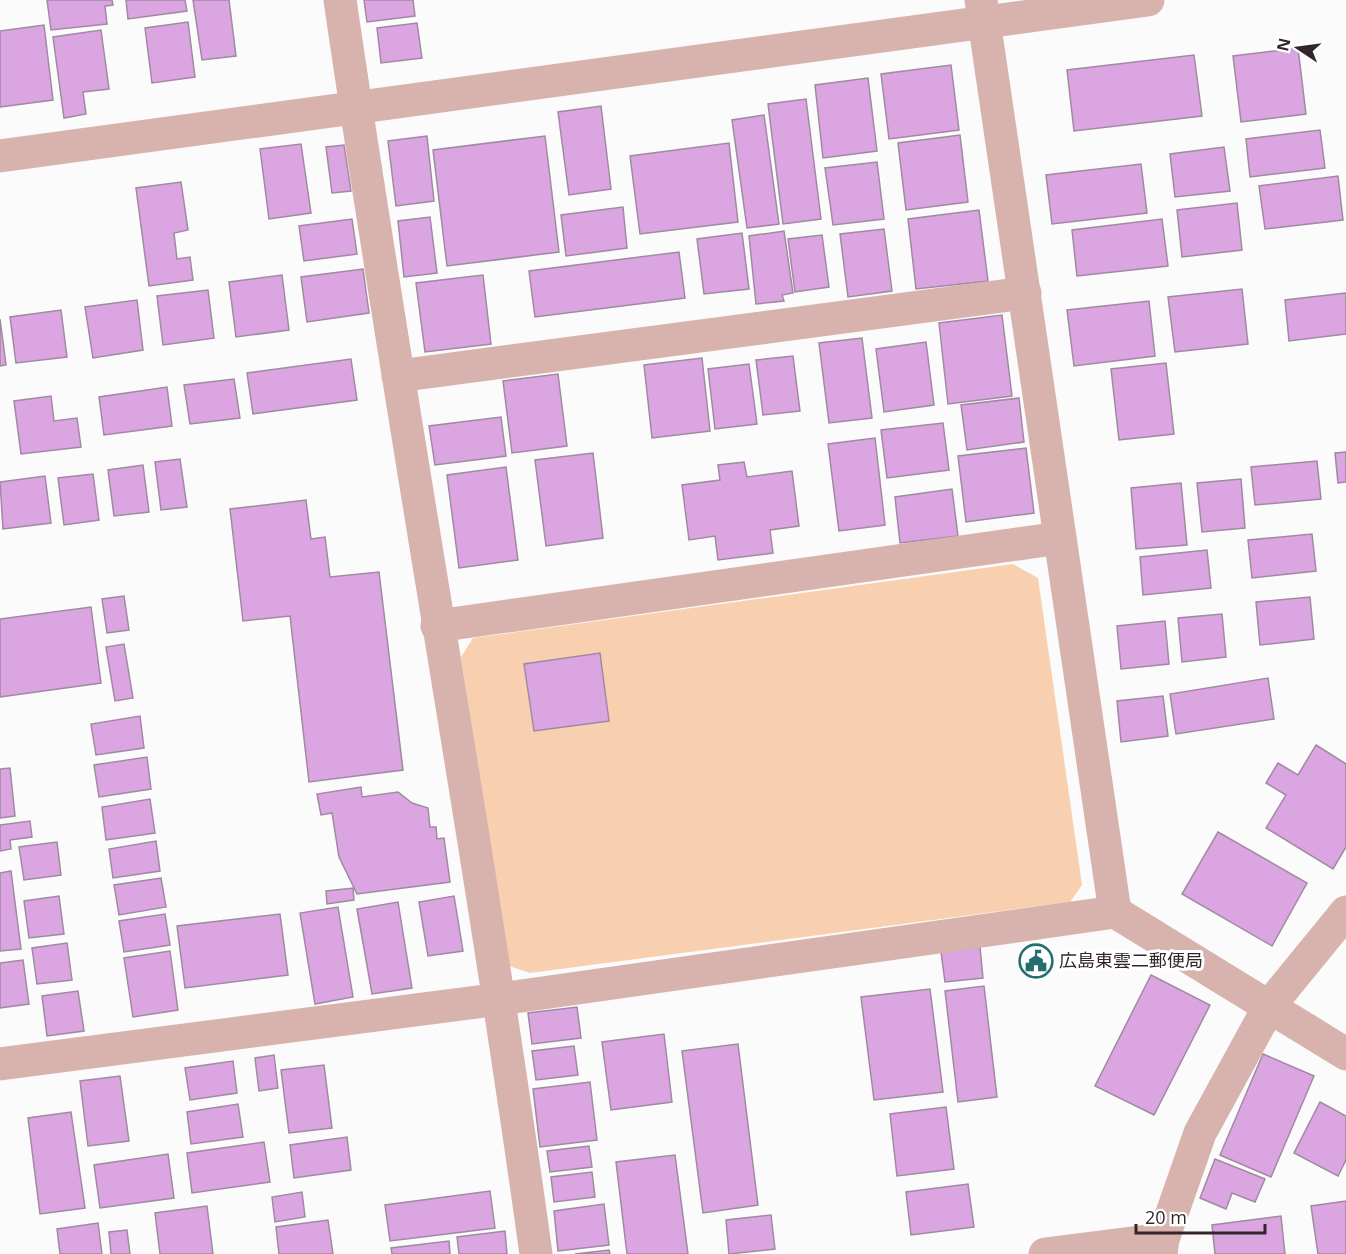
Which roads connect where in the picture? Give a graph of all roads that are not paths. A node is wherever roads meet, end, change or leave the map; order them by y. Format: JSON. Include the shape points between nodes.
{"nodes":[{"id":1,"x":340,"y":0,"type":"edge"},
{"id":2,"x":1148,"y":0,"type":"edge"},
{"id":3,"x":983,"y":12,"type":"edge"},
{"id":4,"x":356,"y":109,"type":"junction"},
{"id":5,"x":0,"y":156,"type":"edge"},
{"id":6,"x":1024,"y":293,"type":"junction"},
{"id":7,"x":398,"y":376,"type":"junction"},
{"id":8,"x":1060,"y":538,"type":"junction"},
{"id":9,"x":437,"y":626,"type":"junction"},
{"id":10,"x":1115,"y":912,"type":"junction"},
{"id":11,"x":1346,"y":912,"type":"edge"},
{"id":12,"x":500,"y":999,"type":"junction"},
{"id":13,"x":1270,"y":1005,"type":"junction"},
{"id":14,"x":1346,"y":1054,"type":"edge"},
{"id":15,"x":0,"y":1064,"type":"edge"},
{"id":16,"x":1162,"y":1246,"type":"edge"},
{"id":17,"x":536,"y":1254,"type":"edge"},
{"id":18,"x":1045,"y":1254,"type":"edge"}],
"edges":[{"from":1,"to":4,"type":"street"},
{"from":2,"to":3,"type":"street"},
{"from":3,"to":4,"type":"street"},
{"from":3,"to":6,"type":"street"},
{"from":4,"to":5,"type":"street"},
{"from":4,"to":7,"type":"street"},
{"from":6,"to":7,"type":"street"},
{"from":6,"to":8,"type":"street"},
{"from":7,"to":9,"type":"street"},
{"from":8,"to":9,"type":"street"},
{"from":8,"to":10,"type":"street"},
{"from":9,"to":12,"type":"street"},
{"from":10,"to":12,"type":"street"},
{"from":10,"to":13,"type":"street"},
{"from":11,"to":13,"type":"street"},
{"from":12,"to":15,"type":"street"},
{"from":12,"to":17,"type":"street"},
{"from":13,"to":14,"type":"street"},
{"from":13,"to":16,"type":"street","via":[[1200,1133]]},
{"from":16,"to":18,"type":"street"}]}
